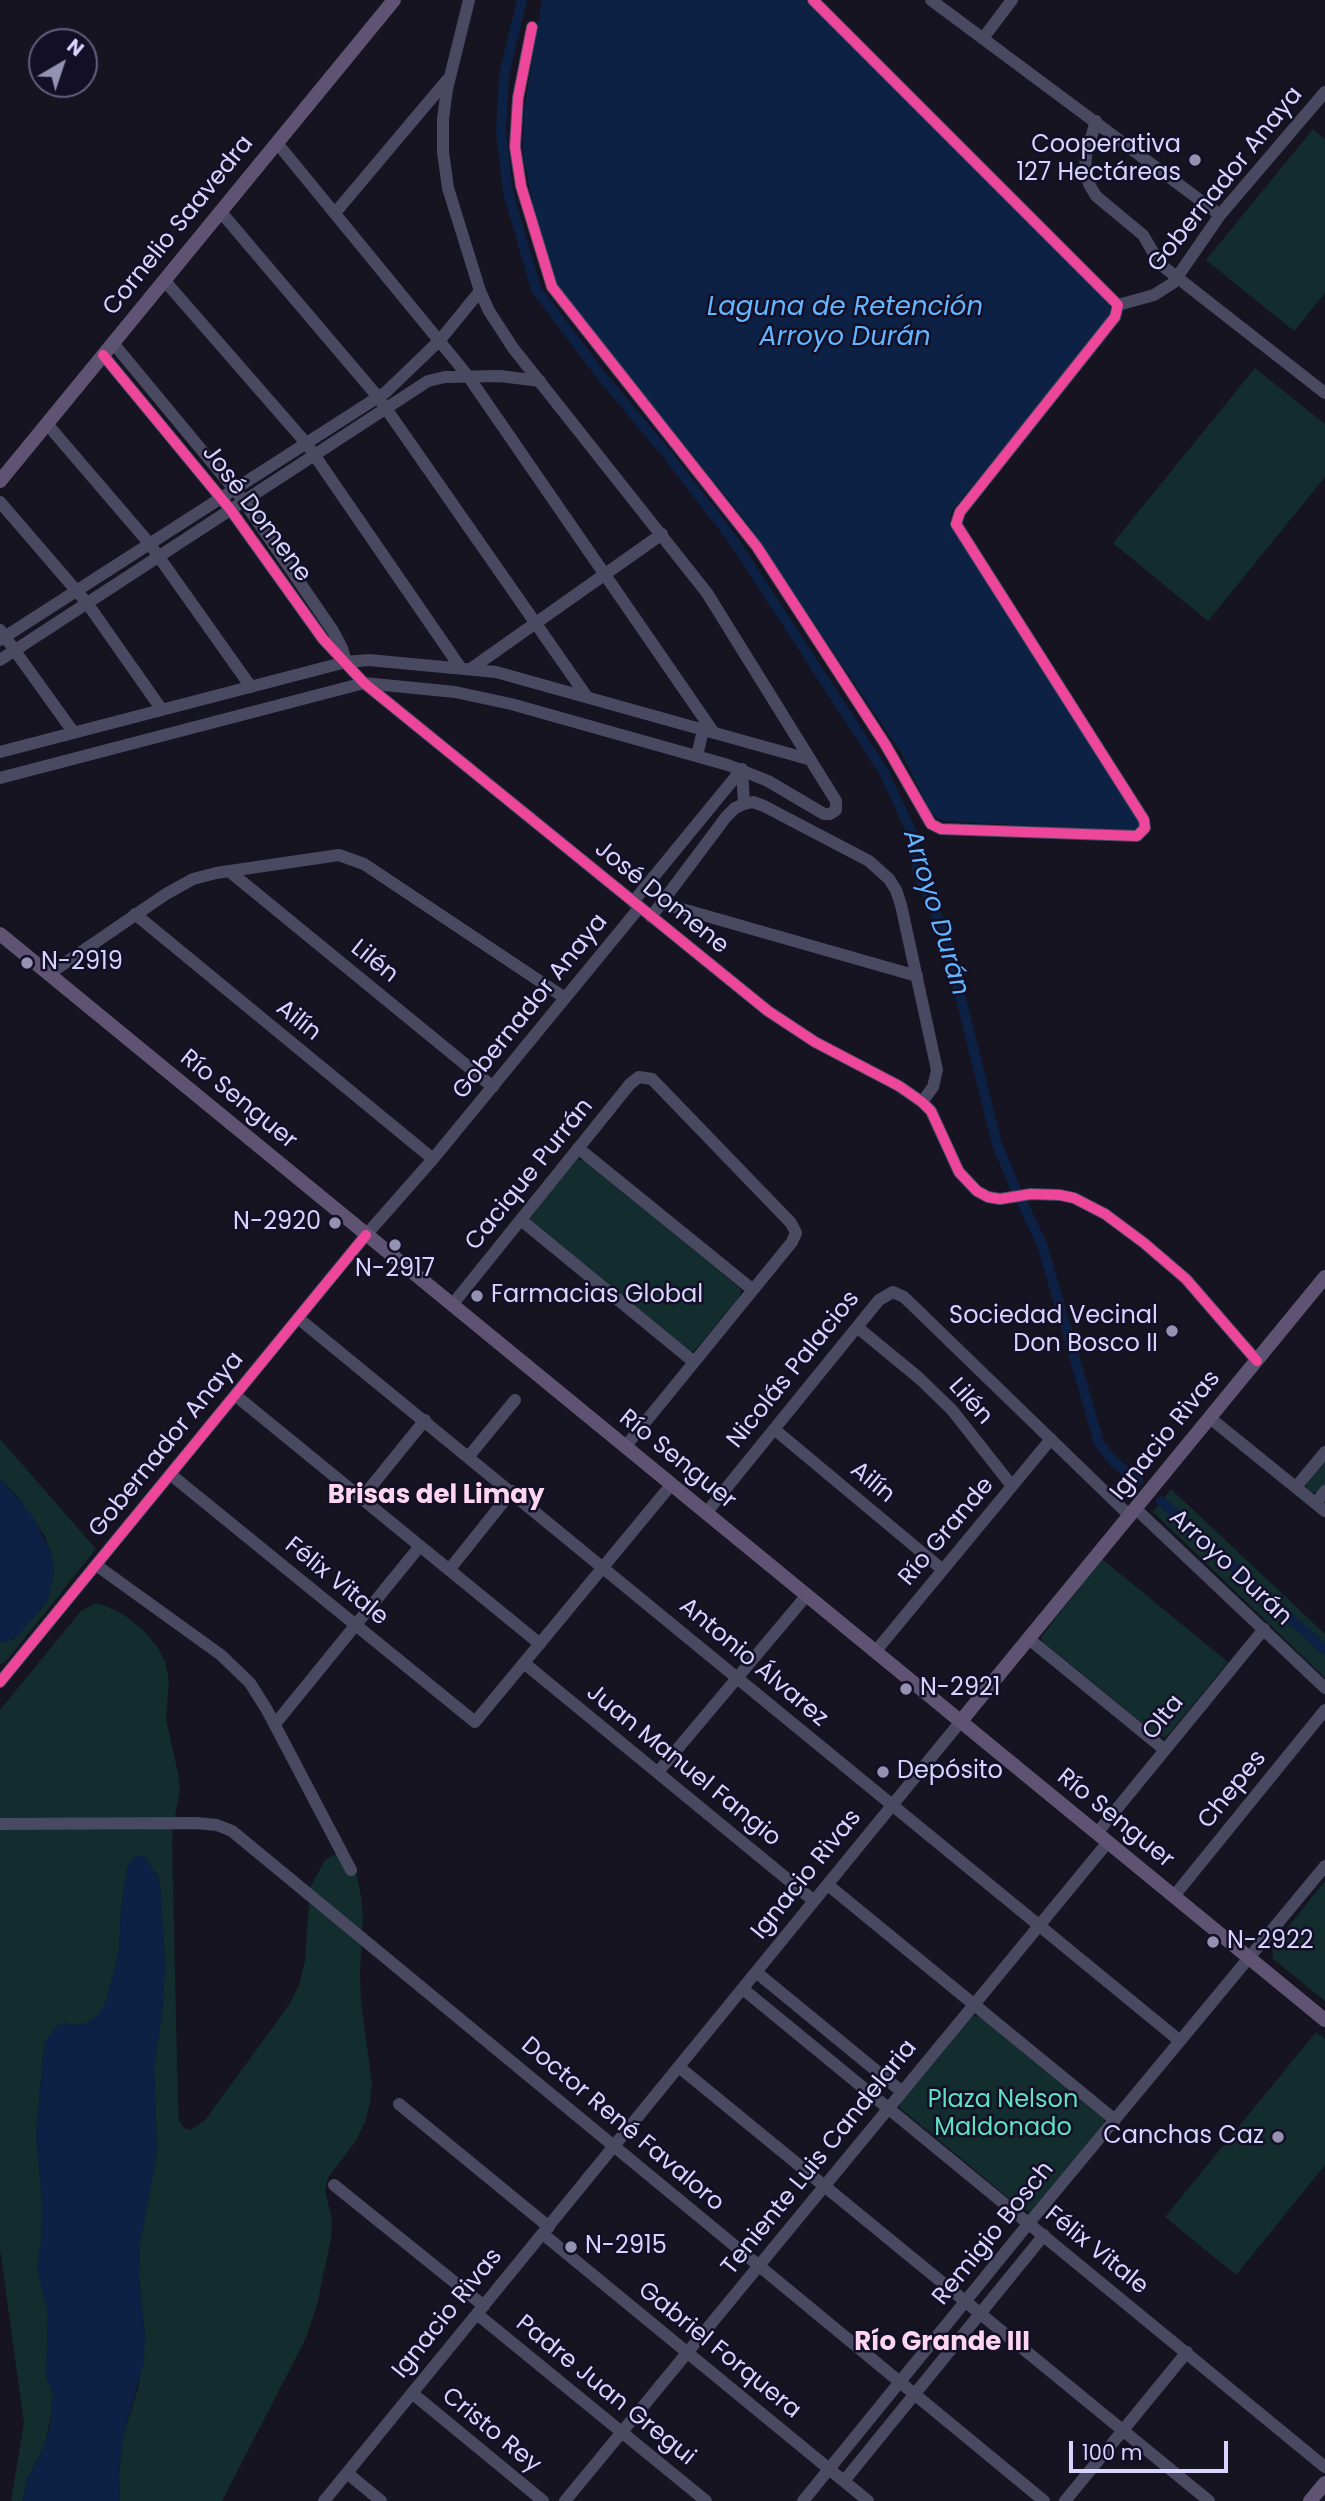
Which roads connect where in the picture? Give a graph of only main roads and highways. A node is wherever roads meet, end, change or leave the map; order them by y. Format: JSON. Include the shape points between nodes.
{"nodes":[{"id":1,"x":394,"y":0,"type":"edge"},
{"id":2,"x":0,"y":481,"type":"edge"},
{"id":3,"x":0,"y":934,"type":"edge"},
{"id":4,"x":1325,"y":1277,"type":"edge"},
{"id":5,"x":961,"y":1721,"type":"junction"},
{"id":6,"x":1325,"y":2020,"type":"edge"},
{"id":7,"x":1325,"y":2483,"type":"edge"},
{"id":8,"x":1310,"y":2501,"type":"edge"}],
"edges":[{"from":1,"to":2,"type":"main road","name":"Cornelio Saavedra"},
{"from":3,"to":5,"type":"main road","name":"Río Senguer"},
{"from":4,"to":5,"type":"main road","name":"Ignacio Rivas"},
{"from":5,"to":6,"type":"main road","name":"Río Senguer"},
{"from":7,"to":8,"type":"main road"}]}
